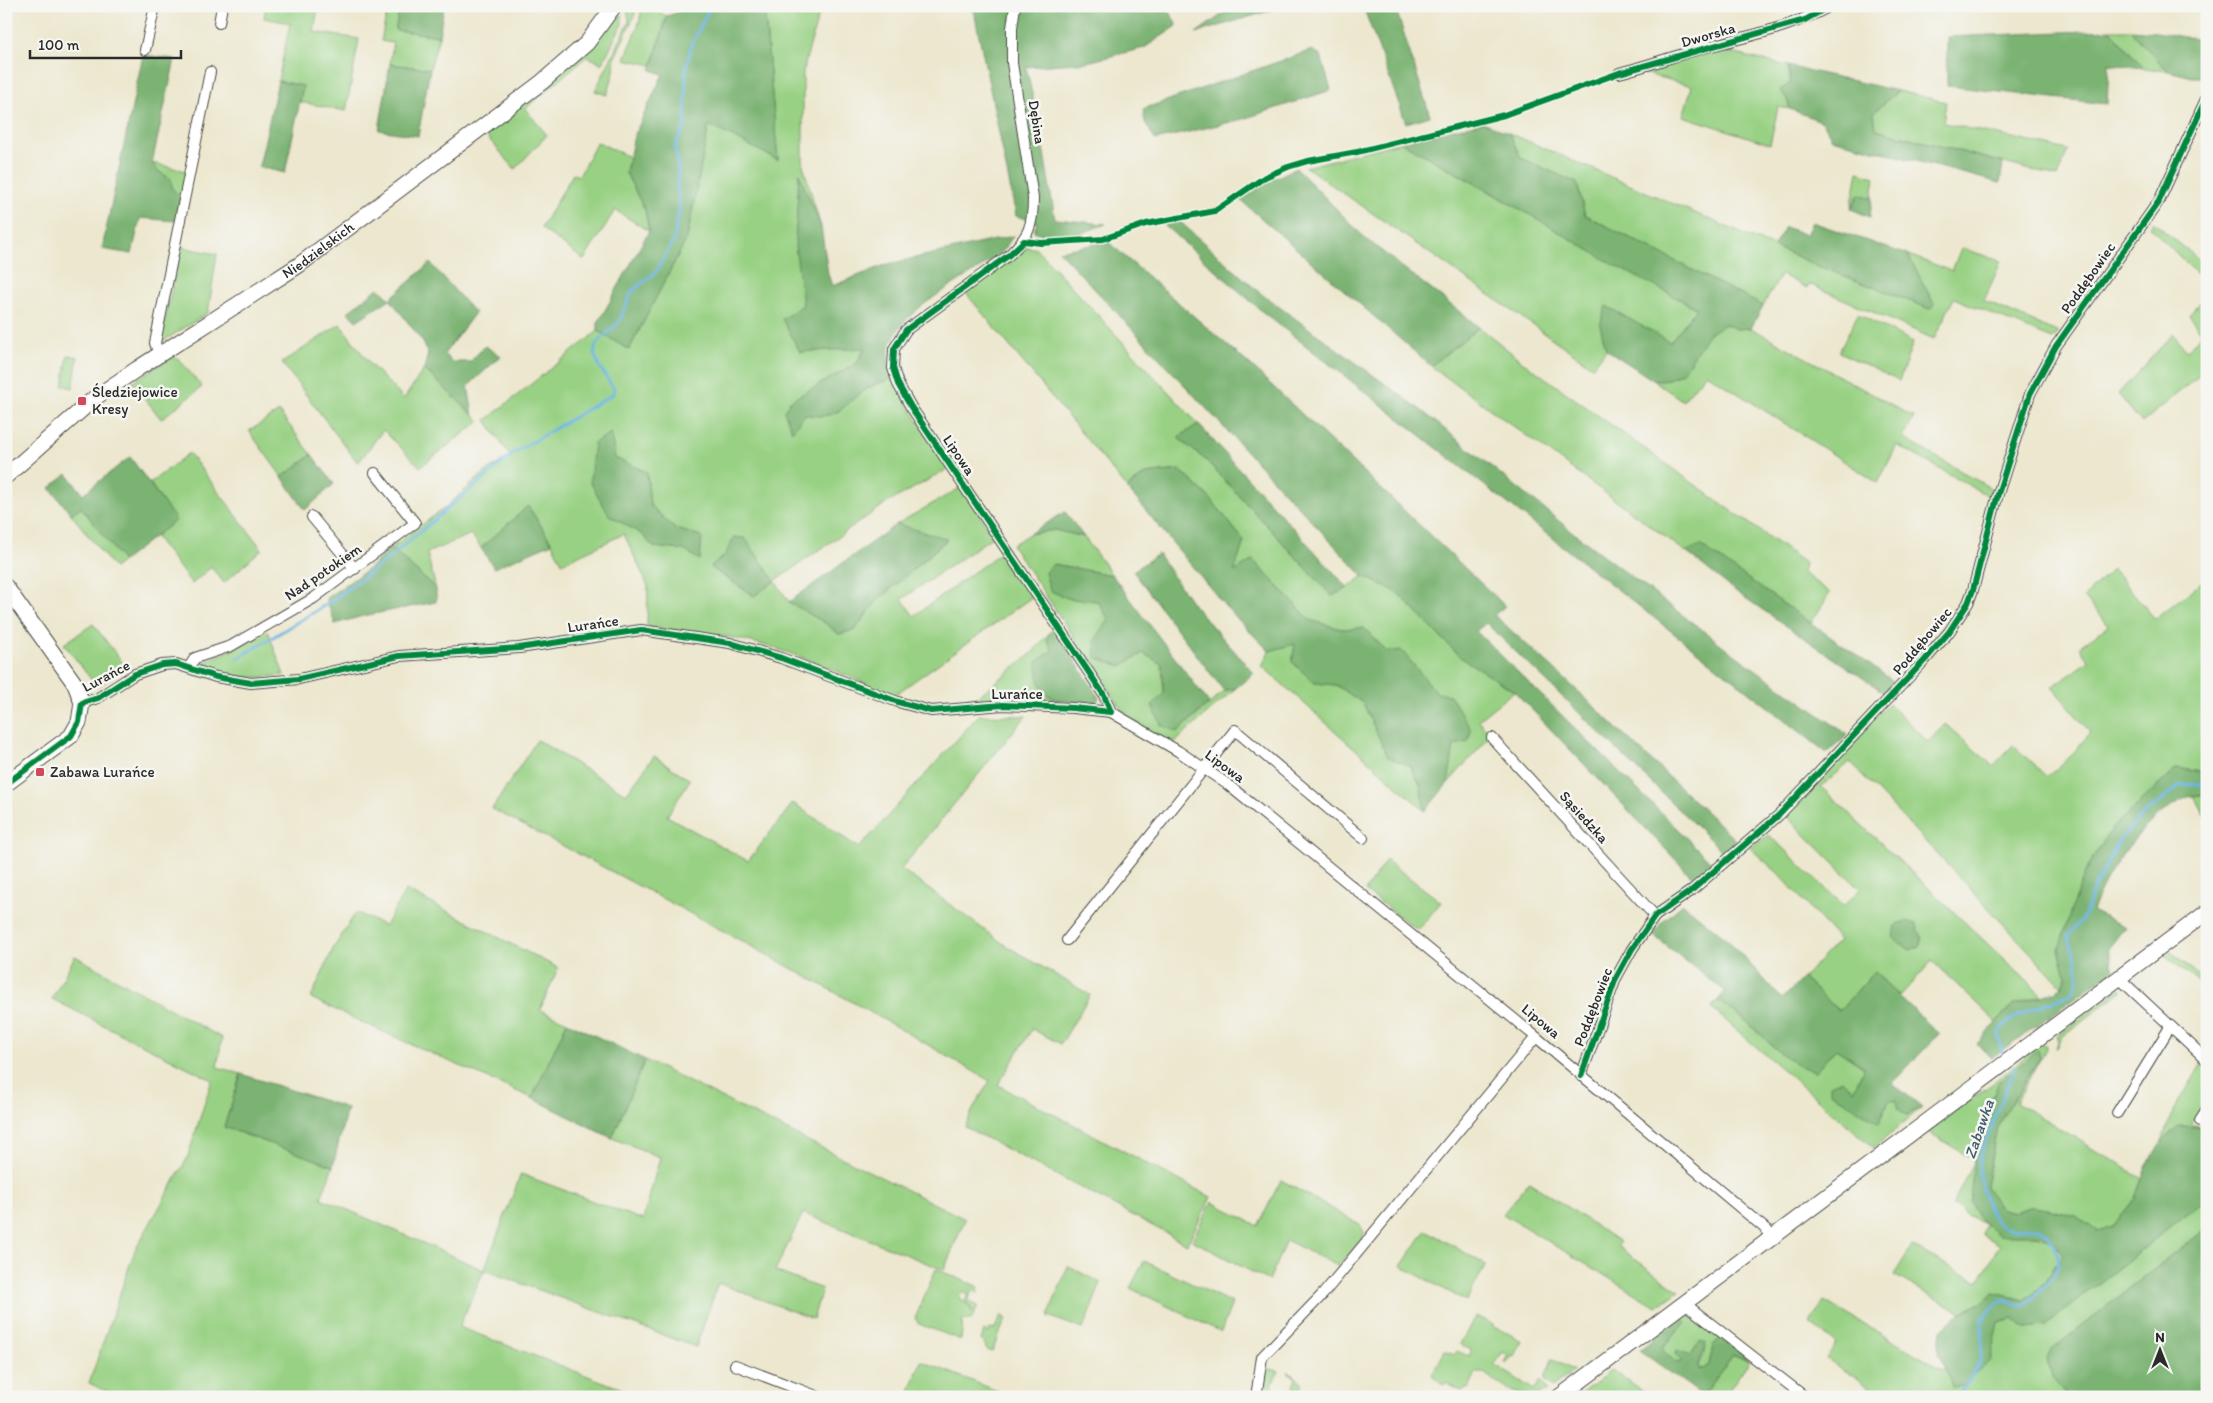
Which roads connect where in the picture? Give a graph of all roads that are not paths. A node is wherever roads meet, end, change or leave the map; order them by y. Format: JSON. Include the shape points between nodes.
{"nodes":[{"id":1,"x":154,"y":6,"type":"edge"},
{"id":2,"x":222,"y":6,"type":"edge"},
{"id":3,"x":614,"y":6,"type":"edge"},
{"id":4,"x":1015,"y":6,"type":"edge"},
{"id":5,"x":1830,"y":6,"type":"edge"},
{"id":6,"x":219,"y":23,"type":"dead end"},
{"id":7,"x":145,"y":50,"type":"dead end"},
{"id":8,"x":210,"y":72,"type":"dead end"},
{"id":9,"x":1619,"y":73,"type":"dead end"},
{"id":10,"x":2207,"y":98,"type":"edge"},
{"id":11,"x":1024,"y":241,"type":"joint"},
{"id":12,"x":159,"y":355,"type":"junction"},
{"id":13,"x":376,"y":473,"type":"dead end"},
{"id":14,"x":6,"y":476,"type":"edge"},
{"id":15,"x":312,"y":517,"type":"dead end"},
{"id":16,"x":355,"y":569,"type":"junction"},
{"id":17,"x":6,"y":587,"type":"edge"},
{"id":18,"x":189,"y":667,"type":"junction"},
{"id":19,"x":82,"y":703,"type":"junction"},
{"id":20,"x":1111,"y":712,"type":"junction"},
{"id":21,"x":1492,"y":738,"type":"dead end"},
{"id":22,"x":1205,"y":769,"type":"junction"},
{"id":23,"x":6,"y":784,"type":"edge"},
{"id":24,"x":1363,"y":838,"type":"dead end"},
{"id":25,"x":2207,"y":912,"type":"edge"},
{"id":26,"x":1654,"y":916,"type":"junction"},
{"id":27,"x":1067,"y":940,"type":"dead end"},
{"id":28,"x":2118,"y":978,"type":"junction"},
{"id":29,"x":2170,"y":1027,"type":"junction"},
{"id":30,"x":1536,"y":1037,"type":"junction"},
{"id":31,"x":2207,"y":1060,"type":"edge"},
{"id":32,"x":1581,"y":1076,"type":"junction"},
{"id":33,"x":2207,"y":1110,"type":"edge"},
{"id":34,"x":2117,"y":1113,"type":"dead end"},
{"id":35,"x":2200,"y":1121,"type":"dead end"},
{"id":36,"x":1774,"y":1236,"type":"junction"},
{"id":37,"x":1684,"y":1303,"type":"junction"},
{"id":38,"x":735,"y":1365,"type":"dead end"},
{"id":39,"x":819,"y":1397,"type":"edge"},
{"id":40,"x":1256,"y":1397,"type":"edge"},
{"id":41,"x":1559,"y":1397,"type":"edge"},
{"id":42,"x":1806,"y":1397,"type":"edge"}],
"edges":[{"from":1,"to":7,"type":"street"},
{"from":2,"to":6,"type":"street"},
{"from":3,"to":12,"type":"street","name":"Niedzielskich","via":[[587,43],[542,82],[299,265]]},
{"from":4,"to":11,"type":"street","name":"Dębina","via":[[1012,63],[1033,198],[1031,222]]},
{"from":5,"to":9,"type":"street","name":"Dworska","via":[[1804,20],[1773,30]]},
{"from":8,"to":12,"type":"street","via":[[156,343]]},
{"from":10,"to":26,"type":"street","name":"Poddębowiec","via":[[2159,201],[2056,346],[2030,394],[1968,603],[1949,632],[1779,814],[1691,891]]},
{"from":11,"to":20,"type":"street","name":"Lipowa","via":[[906,330],[894,350],[893,368],[911,407],[1104,695]]},
{"from":12,"to":14,"type":"street","name":"Niedzielskich","via":[[86,406]]},
{"from":13,"to":16,"type":"street","name":"Nad potokiem","via":[[415,523]]},
{"from":15,"to":16,"type":"street"},
{"from":16,"to":18,"type":"street","name":"Nad potokiem","via":[[264,628],[231,646],[195,658]]},
{"from":17,"to":19,"type":"street","via":[[65,668],[80,692]]},
{"from":18,"to":19,"type":"street","name":"Lurańce","via":[[162,664],[135,674],[98,698]]},
{"from":18,"to":20,"type":"street","name":"Lurańce","via":[[216,678],[251,683],[299,680],[399,656],[519,648],[641,630],[738,645],[931,711],[1003,705]]},
{"from":19,"to":23,"type":"street","via":[[79,722],[71,736]]},
{"from":20,"to":22,"type":"street","name":"Lipowa"},
{"from":21,"to":26,"type":"street","name":"Sąsiedzka"},
{"from":22,"to":24,"type":"street","via":[[1235,730]]},
{"from":22,"to":27,"type":"street"},
{"from":22,"to":30,"type":"street","name":"Lipowa","via":[[1281,827]]},
{"from":25,"to":28,"type":"street"},
{"from":26,"to":32,"type":"street","name":"Poddębowiec","via":[[1616,978]]},
{"from":28,"to":29,"type":"street"},
{"from":28,"to":36,"type":"street"},
{"from":29,"to":31,"type":"street"},
{"from":29,"to":34,"type":"street"},
{"from":30,"to":32,"type":"street","name":"Lipowa"},
{"from":30,"to":40,"type":"street","via":[[1329,1287],[1262,1357]]},
{"from":32,"to":36,"type":"street","name":"Lipowa"},
{"from":33,"to":35,"type":"street"},
{"from":36,"to":37,"type":"street"},
{"from":37,"to":41,"type":"street"},
{"from":37,"to":42,"type":"street"},
{"from":38,"to":39,"type":"street"}]}
